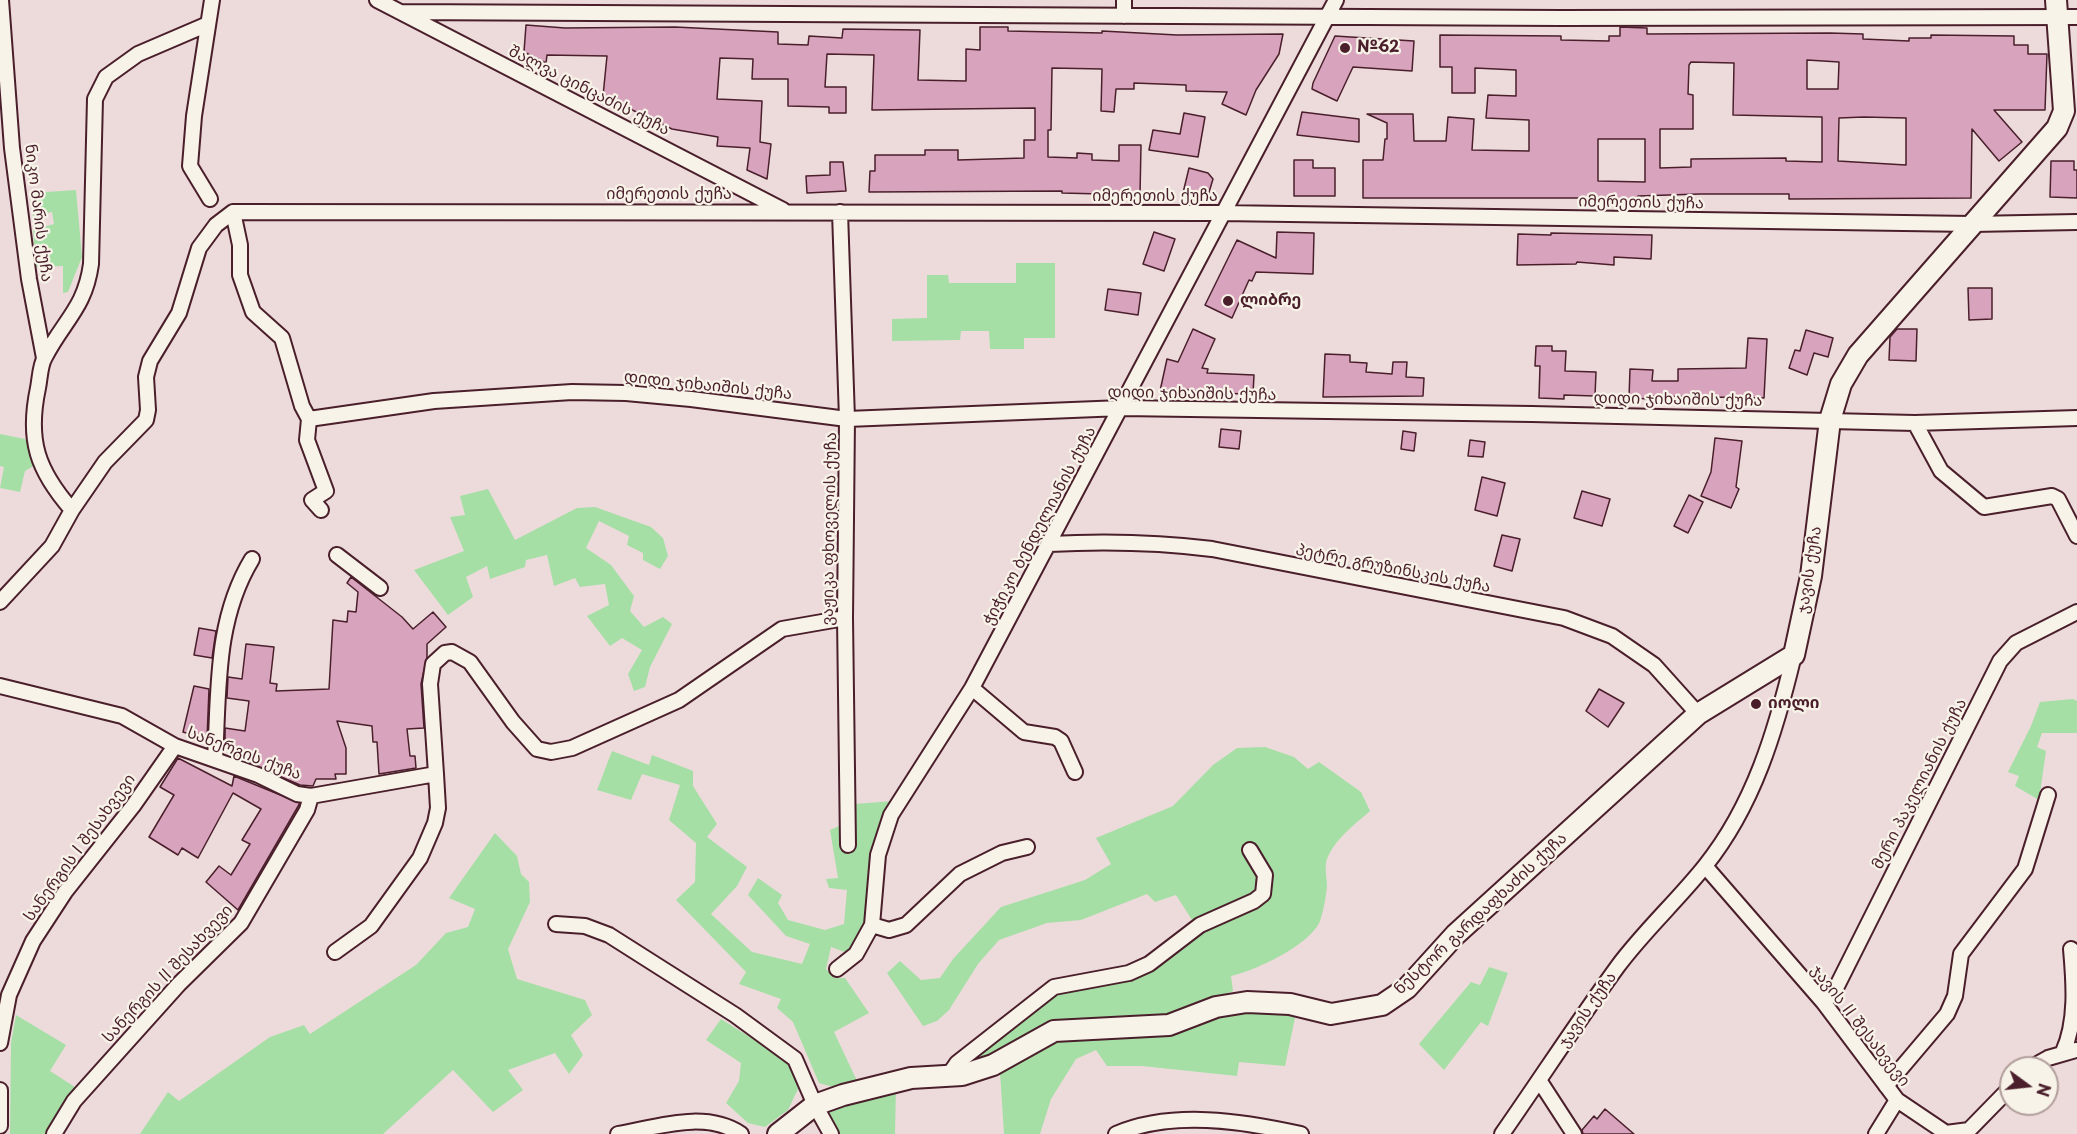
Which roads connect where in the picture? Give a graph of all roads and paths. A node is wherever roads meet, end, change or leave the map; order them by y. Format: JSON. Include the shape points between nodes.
{"nodes":[{"id":1,"x":1,"y":0,"type":"edge"},
{"id":2,"x":212,"y":0,"type":"edge"},
{"id":3,"x":377,"y":0,"type":"edge"},
{"id":4,"x":1124,"y":0,"type":"edge"},
{"id":5,"x":1336,"y":0,"type":"edge"},
{"id":6,"x":470,"y":5,"type":"edge"},
{"id":7,"x":2064,"y":11,"type":"edge"},
{"id":8,"x":400,"y":12,"type":"junction"},
{"id":9,"x":1124,"y":16,"type":"junction"},
{"id":10,"x":1327,"y":17,"type":"junction"},
{"id":11,"x":207,"y":24,"type":"junction"},
{"id":12,"x":210,"y":199,"type":"dead end"},
{"id":13,"x":786,"y":211,"type":"junction"},
{"id":14,"x":233,"y":212,"type":"junction"},
{"id":15,"x":840,"y":213,"type":"junction"},
{"id":16,"x":1221,"y":213,"type":"junction"},
{"id":17,"x":2077,"y":222,"type":"edge"},
{"id":18,"x":1972,"y":224,"type":"junction"},
{"id":19,"x":44,"y":358,"type":"junction"},
{"id":20,"x":1122,"y":408,"type":"junction"},
{"id":21,"x":2077,"y":418,"type":"edge"},
{"id":22,"x":309,"y":419,"type":"junction"},
{"id":23,"x":847,"y":419,"type":"junction"},
{"id":24,"x":1830,"y":420,"type":"junction"},
{"id":25,"x":1915,"y":423,"type":"junction"},
{"id":26,"x":72,"y":510,"type":"junction"},
{"id":27,"x":321,"y":510,"type":"dead end"},
{"id":28,"x":2077,"y":536,"type":"edge"},
{"id":29,"x":1049,"y":544,"type":"junction"},
{"id":30,"x":337,"y":555,"type":"dead end"},
{"id":31,"x":252,"y":559,"type":"dead end"},
{"id":32,"x":380,"y":588,"type":"dead end"},
{"id":33,"x":0,"y":602,"type":"edge"},
{"id":34,"x":2077,"y":612,"type":"edge"},
{"id":35,"x":845,"y":618,"type":"junction"},
{"id":36,"x":1794,"y":655,"type":"junction"},
{"id":37,"x":0,"y":686,"type":"edge"},
{"id":38,"x":972,"y":688,"type":"junction"},
{"id":39,"x":1698,"y":714,"type":"junction"},
{"id":40,"x":176,"y":746,"type":"junction"},
{"id":41,"x":215,"y":759,"type":"junction"},
{"id":42,"x":1076,"y":772,"type":"dead end"},
{"id":43,"x":436,"y":774,"type":"junction"},
{"id":44,"x":2048,"y":795,"type":"dead end"},
{"id":45,"x":310,"y":796,"type":"junction"},
{"id":46,"x":848,"y":845,"type":"dead end"},
{"id":47,"x":1026,"y":847,"type":"dead end"},
{"id":48,"x":1250,"y":849,"type":"dead end"},
{"id":49,"x":1706,"y":866,"type":"junction"},
{"id":50,"x":556,"y":924,"type":"dead end"},
{"id":51,"x":872,"y":926,"type":"junction"},
{"id":52,"x":2071,"y":949,"type":"dead end"},
{"id":53,"x":335,"y":952,"type":"dead end"},
{"id":54,"x":837,"y":969,"type":"dead end"},
{"id":55,"x":1824,"y":1003,"type":"junction"},
{"id":56,"x":0,"y":1043,"type":"edge"},
{"id":57,"x":2070,"y":1051,"type":"edge"},
{"id":58,"x":948,"y":1076,"type":"junction"},
{"id":59,"x":1539,"y":1080,"type":"junction"},
{"id":60,"x":1886,"y":1086,"type":"junction"},
{"id":61,"x":0,"y":1090,"type":"edge"},
{"id":62,"x":1999,"y":1099,"type":"edge"},
{"id":63,"x":1897,"y":1100,"type":"junction"},
{"id":64,"x":815,"y":1105,"type":"junction"},
{"id":65,"x":0,"y":1126,"type":"edge"},
{"id":66,"x":1946,"y":1133,"type":"edge"},
{"id":67,"x":54,"y":1134,"type":"edge"},
{"id":68,"x":618,"y":1134,"type":"edge"},
{"id":69,"x":741,"y":1134,"type":"edge"},
{"id":70,"x":778,"y":1134,"type":"edge"},
{"id":71,"x":831,"y":1134,"type":"edge"},
{"id":72,"x":1116,"y":1134,"type":"edge"},
{"id":73,"x":1300,"y":1134,"type":"edge"},
{"id":74,"x":1502,"y":1134,"type":"edge"},
{"id":75,"x":1574,"y":1134,"type":"edge"},
{"id":76,"x":1876,"y":1134,"type":"edge"}],
"edges":[{"from":1,"to":19,"type":"street","name":"ნიკო მარის ქუჩა","via":[[12,148],[28,279]]},
{"from":2,"to":11,"type":"street"},
{"from":3,"to":8,"type":"street","name":"შალვა ცინცაძის ქუჩა"},
{"from":4,"to":9,"type":"street"},
{"from":5,"to":10,"type":"street","name":"ჭიჭიკო ბენდელიანის ქუჩა"},
{"from":6,"to":8,"type":"street"},
{"from":6,"to":9,"type":"street"},
{"from":7,"to":10,"type":"street"},
{"from":7,"to":18,"type":"street","name":"ჯავის ქუჩა","via":[[2064,111],[2057,128]]},
{"from":8,"to":13,"type":"street","name":"შალვა ცინცაძის ქუჩა"},
{"from":9,"to":10,"type":"street"},
{"from":10,"to":16,"type":"street","name":"ჭიჭიკო ბენდელიანის ქუჩა"},
{"from":11,"to":12,"type":"street","via":[[190,166]]},
{"from":11,"to":19,"type":"street","via":[[138,54],[106,77],[95,99],[92,264],[88,286],[79,307]]},
{"from":13,"to":14,"type":"street","name":"იმერეთის ქუჩა"},
{"from":13,"to":15,"type":"street","name":"იმერეთის ქუჩა"},
{"from":14,"to":22,"type":"street","via":[[240,245],[240,275],[253,312],[282,338]]},
{"from":14,"to":26,"type":"street","via":[[216,225],[200,248],[180,312],[150,361],[146,420],[105,462]]},
{"from":15,"to":16,"type":"street","name":"იმერეთის ქუჩა"},
{"from":15,"to":23,"type":"street","name":"ვაჟიკა ფხოველის ქუჩა"},
{"from":16,"to":18,"type":"street","name":"იმერეთის ქუჩა"},
{"from":16,"to":20,"type":"street","name":"ჭიჭიკო ბენდელიანის ქუჩა"},
{"from":17,"to":18,"type":"street","name":"იმერეთის ქუჩა"},
{"from":18,"to":24,"type":"street","name":"ჯავის ქუჩა","via":[[1858,355],[1841,384]]},
{"from":19,"to":26,"type":"street","via":[[32,414],[33,438],[40,462]]},
{"from":20,"to":23,"type":"street","name":"დიდი ჯიხაიშის ქუჩა"},
{"from":20,"to":24,"type":"street","name":"დიდი ჯიხაიშის ქუჩა"},
{"from":20,"to":29,"type":"street","name":"ჭიჭიკო ბენდელიანის ქუჩა"},
{"from":21,"to":25,"type":"street","name":"დიდი ჯიხაიშის ქუჩა"},
{"from":22,"to":23,"type":"street","name":"დიდი ჯიხაიშის ქუჩა","via":[[434,401],[572,392],[691,399]]},
{"from":22,"to":27,"type":"street","via":[[307,440],[326,491],[312,500]]},
{"from":23,"to":35,"type":"street","name":"ვაჟიკა ფხოველის ქუჩა"},
{"from":24,"to":25,"type":"street","name":"დიდი ჯიხაიშის ქუჩა"},
{"from":24,"to":36,"type":"street","name":"ჯავის ქუჩა","via":[[1811,576]]},
{"from":25,"to":28,"type":"street","via":[[1941,471],[1984,507],[2052,496],[2058,499]]},
{"from":26,"to":33,"type":"street","via":[[52,546]]},
{"from":29,"to":38,"type":"street","name":"ჭიჭიკო ბენდელიანის ქუჩა"},
{"from":29,"to":39,"type":"street","name":"პეტრე გრუზინსკის ქუჩა","via":[[1112,540],[1212,549],[1564,618],[1612,636],[1654,665]]},
{"from":30,"to":32,"type":"street"},
{"from":31,"to":41,"type":"street","via":[[239,580],[224,624]]},
{"from":34,"to":55,"type":"street","name":"მერი პაკელიანის ქუჩა","via":[[2016,643],[2000,661],[1838,986]]},
{"from":35,"to":43,"type":"street","via":[[782,629],[679,700],[572,748],[551,752],[537,749],[470,662],[452,652],[445,654],[433,664],[430,684]]},
{"from":35,"to":46,"type":"street","name":"ვაჟიკა ფხოველის ქუჩა"},
{"from":36,"to":39,"type":"street","name":"ნესტორ გარდაფხაძის ქუჩა"},
{"from":36,"to":49,"type":"street","name":"ჯავის ქუჩა","via":[[1780,714],[1760,772]]},
{"from":37,"to":40,"type":"street","name":"სანერგის ქუჩა","via":[[122,716]]},
{"from":38,"to":42,"type":"street","via":[[1024,732],[1061,741]]},
{"from":38,"to":51,"type":"street","name":"ჭიჭიკო ბენდელიანის ქუჩა","via":[[891,815],[876,867]]},
{"from":39,"to":58,"type":"street","name":"ნესტორ გარდაფხაძის ქუჩა","via":[[1455,935],[1407,988],[1382,1005],[1331,1014],[1290,1004],[1246,1002],[1216,1007],[1169,1025],[1054,1031],[993,1065]]},
{"from":40,"to":41,"type":"street","name":"სანერგის ქუჩა"},
{"from":40,"to":56,"type":"street","name":"სანერგის I შესახვევი","via":[[65,892],[33,941],[9,995]]},
{"from":41,"to":45,"type":"street","name":"სანერგის ქუჩა"},
{"from":43,"to":45,"type":"street","name":"სანერგის ქუჩა"},
{"from":43,"to":53,"type":"street","via":[[438,808],[420,858],[371,927]]},
{"from":44,"to":60,"type":"street","via":[[2025,869],[1961,954],[1955,996],[1947,1014]]},
{"from":45,"to":67,"type":"street","name":"სანერგის II შესახვევი","via":[[308,810],[241,923],[179,984],[74,1101]]},
{"from":47,"to":51,"type":"street","via":[[1002,853],[960,874],[906,925],[889,930]]},
{"from":48,"to":58,"type":"street","via":[[1265,875],[1263,894],[1254,901],[1200,925],[1129,974],[1054,987],[957,1063]]},
{"from":49,"to":55,"type":"street","name":"ჯავის II შესახვევი"},
{"from":49,"to":59,"type":"street","name":"ჯავის ქუჩა","via":[[1620,964]]},
{"from":50,"to":64,"type":"street","via":[[585,926],[609,935],[735,1015],[795,1059]]},
{"from":51,"to":54,"type":"street","name":"ჭიჭიკო ბენდელიანის ქუჩა","via":[[856,954]]},
{"from":52,"to":57,"type":"street","via":[[2074,986]]},
{"from":55,"to":60,"type":"street","name":"ჯავის II შესახვევი"},
{"from":58,"to":64,"type":"street","name":"ნესტორ გარდაფხაძის ქუჩა","via":[[878,1085]]},
{"from":59,"to":74,"type":"street","name":"ჯავის ქუჩა"},
{"from":59,"to":75,"type":"street"},
{"from":60,"to":63,"type":"street","name":"ჯავის II შესახვევი"},
{"from":61,"to":65,"type":"street"},
{"from":62,"to":66,"type":"street","name":"ჯავის II შესახვევი","via":[[1969,1130]]},
{"from":63,"to":66,"type":"street","name":"ჯავის II შესახვევი"},
{"from":63,"to":76,"type":"street"},
{"from":64,"to":70,"type":"street","name":"ნესტორ გარდაფხაძის ქუჩა"},
{"from":64,"to":71,"type":"street"},
{"from":68,"to":69,"type":"street","via":[[695,1121],[726,1124]]},
{"from":72,"to":73,"type":"street","via":[[1162,1120],[1249,1125]]}]}
